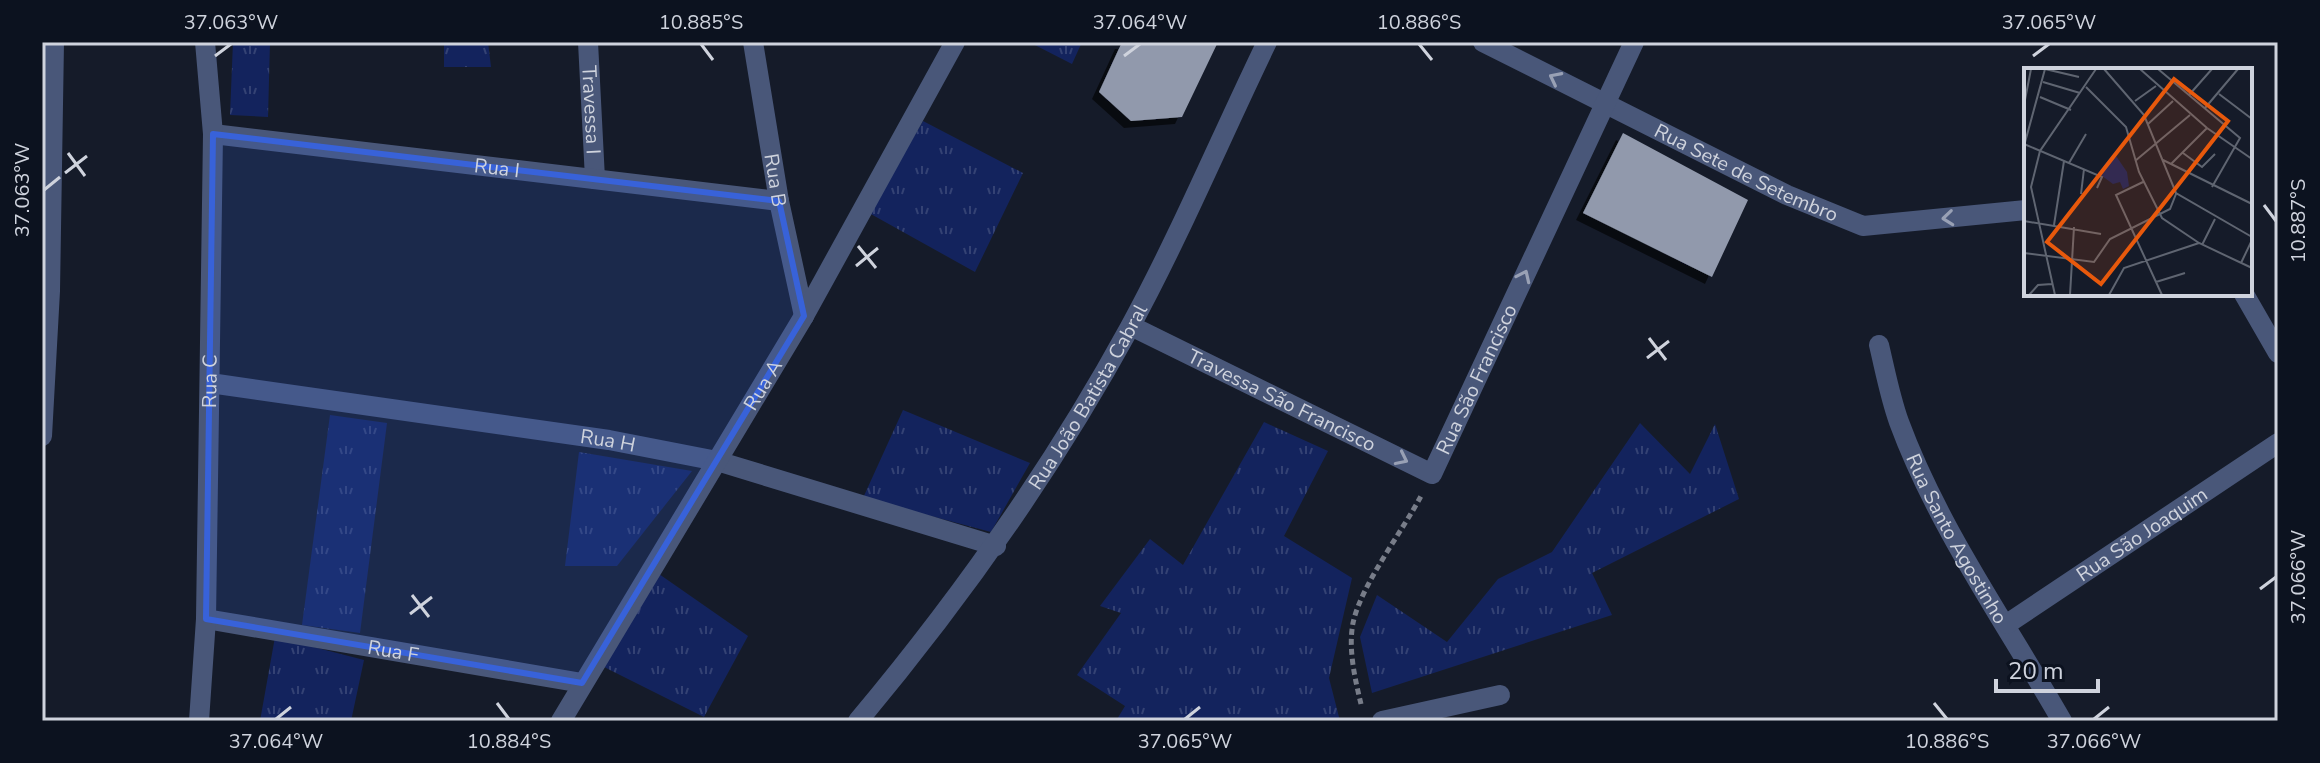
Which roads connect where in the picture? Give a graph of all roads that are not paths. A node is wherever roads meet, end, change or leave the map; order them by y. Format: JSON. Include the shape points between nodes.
{"nodes":[{"id":1,"x":54,"y":42,"type":"edge"},
{"id":2,"x":205,"y":42,"type":"edge"},
{"id":3,"x":588,"y":42,"type":"edge"},
{"id":4,"x":753,"y":42,"type":"edge"},
{"id":5,"x":955,"y":42,"type":"edge"},
{"id":6,"x":1267,"y":42,"type":"edge"},
{"id":7,"x":1483,"y":42,"type":"edge"},
{"id":8,"x":1634,"y":42,"type":"edge"},
{"id":9,"x":1604,"y":102,"type":"junction"},
{"id":10,"x":213,"y":134,"type":"junction"},
{"id":11,"x":595,"y":179,"type":"junction"},
{"id":12,"x":779,"y":201,"type":"junction"},
{"id":13,"x":2024,"y":210,"type":"edge"},
{"id":14,"x":46,"y":290,"type":"edge"},
{"id":15,"x":2245,"y":296,"type":"edge"},
{"id":16,"x":804,"y":316,"type":"junction"},
{"id":17,"x":1131,"y":326,"type":"junction"},
{"id":18,"x":1879,"y":345,"type":"dead end"},
{"id":19,"x":2278,"y":353,"type":"edge"},
{"id":20,"x":210,"y":383,"type":"junction"},
{"id":21,"x":42,"y":436,"type":"edge"},
{"id":22,"x":2278,"y":443,"type":"edge"},
{"id":23,"x":717,"y":461,"type":"junction"},
{"id":24,"x":1432,"y":474,"type":"joint"},
{"id":25,"x":996,"y":546,"type":"junction"},
{"id":26,"x":206,"y":619,"type":"junction"},
{"id":27,"x":2007,"y":624,"type":"junction"},
{"id":28,"x":582,"y":683,"type":"junction"},
{"id":29,"x":1500,"y":695,"type":"dead end"},
{"id":30,"x":199,"y":721,"type":"edge"},
{"id":31,"x":561,"y":721,"type":"edge"},
{"id":32,"x":858,"y":721,"type":"edge"},
{"id":33,"x":1382,"y":721,"type":"edge"},
{"id":34,"x":2062,"y":721,"type":"edge"}],
"edges":[{"from":1,"to":14,"type":"street"},
{"from":2,"to":10,"type":"street","name":"Rua C"},
{"from":3,"to":11,"type":"street","name":"Travessa I"},
{"from":4,"to":12,"type":"street","name":"Rua B"},
{"from":5,"to":16,"type":"street","name":"Rua A"},
{"from":6,"to":17,"type":"street","name":"Rua João Batista Cabral"},
{"from":9,"to":7,"type":"street","name":"Rua Sete de Setembro","one_way":true},
{"from":8,"to":9,"type":"street","name":"Rua São Francisco"},
{"from":13,"to":9,"type":"street","name":"Rua Sete de Setembro","one_way":true,"via":[[1863,226],[1787,195]]},
{"from":24,"to":9,"type":"street","name":"Rua São Francisco","one_way":true},
{"from":10,"to":11,"type":"street","name":"Rua I"},
{"from":10,"to":20,"type":"street","name":"Rua C"},
{"from":11,"to":12,"type":"street","name":"Rua I"},
{"from":12,"to":16,"type":"street","name":"Rua B"},
{"from":14,"to":21,"type":"street"},
{"from":15,"to":19,"type":"street"},
{"from":16,"to":23,"type":"street","name":"Rua A"},
{"from":17,"to":24,"type":"street","name":"Travessa São Francisco","one_way":true},
{"from":17,"to":25,"type":"street","name":"Rua João Batista Cabral"},
{"from":18,"to":27,"type":"street","name":"Rua Santo Agostinho","via":[[1898,419],[1926,486]]},
{"from":20,"to":23,"type":"street","name":"Rua H","via":[[609,440]]},
{"from":20,"to":26,"type":"street","name":"Rua C"},
{"from":22,"to":27,"type":"street","name":"Rua São Joaquim"},
{"from":23,"to":25,"type":"street","name":"Rua H"},
{"from":23,"to":28,"type":"street","name":"Rua A"},
{"from":25,"to":32,"type":"street","name":"Rua João Batista Cabral"},
{"from":26,"to":28,"type":"street","name":"Rua F"},
{"from":26,"to":30,"type":"street","name":"Rua C"},
{"from":27,"to":34,"type":"street","name":"Rua Santo Agostinho"},
{"from":28,"to":31,"type":"street","name":"Rua A"},
{"from":29,"to":33,"type":"street"}]}
